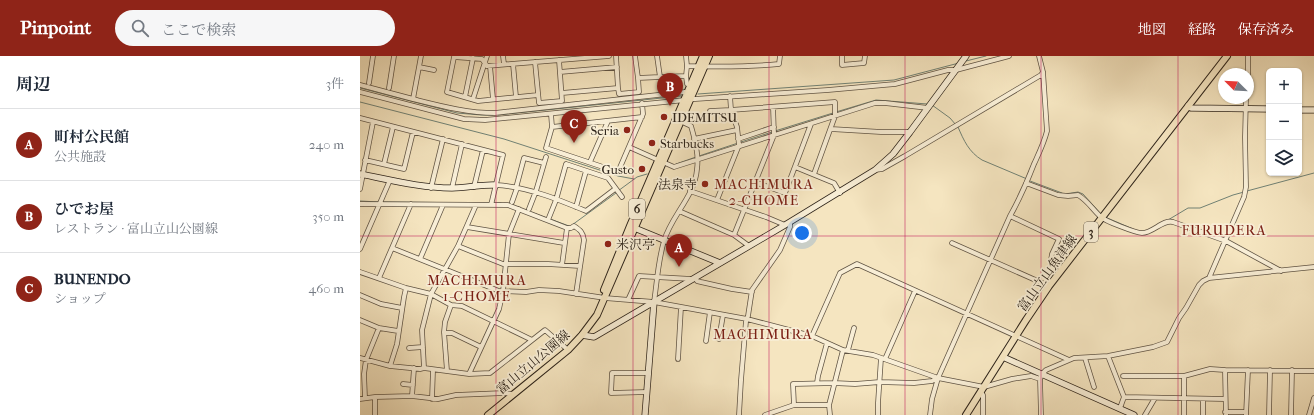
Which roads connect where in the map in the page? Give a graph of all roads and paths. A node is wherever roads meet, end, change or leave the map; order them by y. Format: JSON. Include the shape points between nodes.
{"nodes":[{"id":1,"x":373,"y":56,"type":"edge"},
{"id":2,"x":394,"y":56,"type":"edge"},
{"id":3,"x":421,"y":56,"type":"edge"},
{"id":4,"x":487,"y":56,"type":"edge"},
{"id":5,"x":503,"y":56,"type":"edge"},
{"id":6,"x":596,"y":56,"type":"edge"},
{"id":7,"x":609,"y":56,"type":"edge"},
{"id":8,"x":616,"y":56,"type":"edge"},
{"id":9,"x":635,"y":56,"type":"edge"},
{"id":10,"x":657,"y":56,"type":"edge"},
{"id":11,"x":686,"y":56,"type":"edge"},
{"id":12,"x":703,"y":56,"type":"edge"},
{"id":13,"x":709,"y":56,"type":"edge"},
{"id":14,"x":780,"y":56,"type":"edge"},
{"id":15,"x":842,"y":56,"type":"edge"},
{"id":16,"x":865,"y":56,"type":"edge"},
{"id":17,"x":966,"y":56,"type":"edge"},
{"id":18,"x":1009,"y":56,"type":"edge"},
{"id":19,"x":1039,"y":56,"type":"edge"},
{"id":20,"x":1227,"y":56,"type":"edge"},
{"id":21,"x":1248,"y":56,"type":"edge"},
{"id":22,"x":473,"y":58,"type":"junction"},
{"id":23,"x":558,"y":60,"type":"junction"},
{"id":24,"x":535,"y":62,"type":"junction"},
{"id":25,"x":485,"y":64,"type":"junction"},
{"id":26,"x":504,"y":64,"type":"junction"},
{"id":27,"x":513,"y":64,"type":"junction"},
{"id":28,"x":490,"y":66,"type":"junction"},
{"id":29,"x":687,"y":66,"type":"junction"},
{"id":30,"x":702,"y":66,"type":"junction"},
{"id":31,"x":419,"y":67,"type":"junction"},
{"id":32,"x":617,"y":67,"type":"junction"},
{"id":33,"x":1248,"y":68,"type":"edge"},
{"id":34,"x":434,"y":70,"type":"dead end"},
{"id":35,"x":956,"y":70,"type":"junction"},
{"id":36,"x":560,"y":72,"type":"junction"},
{"id":37,"x":1043,"y":72,"type":"junction"},
{"id":38,"x":686,"y":76,"type":"junction"},
{"id":39,"x":660,"y":77,"type":"junction"},
{"id":40,"x":638,"y":78,"type":"junction"},
{"id":41,"x":369,"y":83,"type":"dead end"},
{"id":42,"x":687,"y":84,"type":"dead end"},
{"id":43,"x":360,"y":85,"type":"edge"},
{"id":44,"x":389,"y":88,"type":"dead end"},
{"id":45,"x":618,"y":88,"type":"junction"},
{"id":46,"x":360,"y":92,"type":"edge"},
{"id":47,"x":685,"y":92,"type":"dead end"},
{"id":48,"x":562,"y":93,"type":"junction"},
{"id":49,"x":538,"y":95,"type":"junction"},
{"id":50,"x":730,"y":96,"type":"junction"},
{"id":51,"x":465,"y":97,"type":"junction"},
{"id":52,"x":516,"y":97,"type":"junction"},
{"id":53,"x":413,"y":99,"type":"junction"},
{"id":54,"x":473,"y":99,"type":"junction"},
{"id":55,"x":493,"y":99,"type":"junction"},
{"id":56,"x":688,"y":100,"type":"junction"},
{"id":57,"x":642,"y":104,"type":"junction"},
{"id":58,"x":1246,"y":104,"type":"edge"},
{"id":59,"x":773,"y":106,"type":"junction"},
{"id":60,"x":1188,"y":106,"type":"junction"},
{"id":61,"x":928,"y":108,"type":"junction"},
{"id":62,"x":1246,"y":108,"type":"junction"},
{"id":63,"x":1266,"y":109,"type":"edge"},
{"id":64,"x":731,"y":110,"type":"junction"},
{"id":65,"x":1302,"y":110,"type":"edge"},
{"id":66,"x":1314,"y":110,"type":"edge"},
{"id":67,"x":710,"y":111,"type":"dead end"},
{"id":68,"x":551,"y":114,"type":"junction"},
{"id":69,"x":835,"y":116,"type":"junction"},
{"id":70,"x":642,"y":117,"type":"junction"},
{"id":71,"x":360,"y":118,"type":"edge"},
{"id":72,"x":608,"y":121,"type":"junction"},
{"id":73,"x":678,"y":121,"type":"junction"},
{"id":74,"x":373,"y":122,"type":"junction"},
{"id":75,"x":811,"y":124,"type":"junction"},
{"id":76,"x":393,"y":127,"type":"junction"},
{"id":77,"x":552,"y":127,"type":"junction"},
{"id":78,"x":774,"y":128,"type":"junction"},
{"id":79,"x":830,"y":128,"type":"junction"},
{"id":80,"x":737,"y":130,"type":"junction"},
{"id":81,"x":413,"y":132,"type":"junction"},
{"id":82,"x":910,"y":132,"type":"junction"},
{"id":83,"x":774,"y":135,"type":"junction"},
{"id":84,"x":443,"y":139,"type":"junction"},
{"id":85,"x":694,"y":139,"type":"junction"},
{"id":86,"x":738,"y":139,"type":"junction"},
{"id":87,"x":462,"y":144,"type":"junction"},
{"id":88,"x":739,"y":146,"type":"junction"},
{"id":89,"x":629,"y":148,"type":"junction"},
{"id":90,"x":483,"y":150,"type":"junction"},
{"id":91,"x":546,"y":157,"type":"dead end"},
{"id":92,"x":365,"y":160,"type":"junction"},
{"id":93,"x":697,"y":160,"type":"junction"},
{"id":94,"x":661,"y":161,"type":"junction"},
{"id":95,"x":590,"y":162,"type":"junction"},
{"id":96,"x":544,"y":163,"type":"junction"},
{"id":97,"x":384,"y":164,"type":"junction"},
{"id":98,"x":795,"y":167,"type":"junction"},
{"id":99,"x":875,"y":170,"type":"junction"},
{"id":100,"x":586,"y":171,"type":"junction"},
{"id":101,"x":361,"y":174,"type":"edge"},
{"id":102,"x":814,"y":174,"type":"junction"},
{"id":103,"x":390,"y":180,"type":"junction"},
{"id":104,"x":756,"y":182,"type":"junction"},
{"id":105,"x":1026,"y":183,"type":"junction"},
{"id":106,"x":496,"y":185,"type":"junction"},
{"id":107,"x":474,"y":187,"type":"junction"},
{"id":108,"x":431,"y":188,"type":"junction"},
{"id":109,"x":452,"y":188,"type":"junction"},
{"id":110,"x":516,"y":188,"type":"junction"},
{"id":111,"x":360,"y":189,"type":"edge"},
{"id":112,"x":616,"y":189,"type":"junction"},
{"id":113,"x":536,"y":191,"type":"junction"},
{"id":114,"x":690,"y":191,"type":"junction"},
{"id":115,"x":840,"y":192,"type":"junction"},
{"id":116,"x":622,"y":197,"type":"dead end"},
{"id":117,"x":556,"y":198,"type":"junction"},
{"id":118,"x":717,"y":200,"type":"junction"},
{"id":119,"x":512,"y":202,"type":"dead end"},
{"id":120,"x":360,"y":204,"type":"edge"},
{"id":121,"x":380,"y":204,"type":"junction"},
{"id":122,"x":411,"y":204,"type":"junction"},
{"id":123,"x":443,"y":205,"type":"junction"},
{"id":124,"x":476,"y":205,"type":"junction"},
{"id":125,"x":491,"y":205,"type":"junction"},
{"id":126,"x":576,"y":207,"type":"junction"},
{"id":127,"x":518,"y":209,"type":"junction"},
{"id":128,"x":529,"y":209,"type":"dead end"},
{"id":129,"x":744,"y":210,"type":"junction"},
{"id":130,"x":679,"y":211,"type":"junction"},
{"id":131,"x":1010,"y":216,"type":"junction"},
{"id":132,"x":1102,"y":218,"type":"junction"},
{"id":133,"x":548,"y":220,"type":"junction"},
{"id":134,"x":788,"y":224,"type":"junction"},
{"id":135,"x":466,"y":227,"type":"junction"},
{"id":136,"x":632,"y":227,"type":"junction"},
{"id":137,"x":567,"y":228,"type":"junction"},
{"id":138,"x":509,"y":234,"type":"junction"},
{"id":139,"x":734,"y":235,"type":"junction"},
{"id":140,"x":664,"y":241,"type":"junction"},
{"id":141,"x":1226,"y":241,"type":"junction"},
{"id":142,"x":564,"y":243,"type":"junction"},
{"id":143,"x":952,"y":243,"type":"dead end"},
{"id":144,"x":458,"y":246,"type":"junction"},
{"id":145,"x":750,"y":246,"type":"junction"},
{"id":146,"x":392,"y":248,"type":"junction"},
{"id":147,"x":360,"y":249,"type":"edge"},
{"id":148,"x":420,"y":259,"type":"junction"},
{"id":149,"x":990,"y":260,"type":"junction"},
{"id":150,"x":720,"y":263,"type":"junction"},
{"id":151,"x":506,"y":264,"type":"junction"},
{"id":152,"x":562,"y":265,"type":"junction"},
{"id":153,"x":580,"y":266,"type":"junction"},
{"id":154,"x":1314,"y":267,"type":"edge"},
{"id":155,"x":445,"y":269,"type":"junction"},
{"id":156,"x":1062,"y":269,"type":"junction"},
{"id":157,"x":1281,"y":271,"type":"junction"},
{"id":158,"x":360,"y":272,"type":"edge"},
{"id":159,"x":657,"y":276,"type":"junction"},
{"id":160,"x":379,"y":278,"type":"junction"},
{"id":161,"x":1209,"y":278,"type":"junction"},
{"id":162,"x":694,"y":279,"type":"junction"},
{"id":163,"x":1049,"y":286,"type":"junction"},
{"id":164,"x":406,"y":288,"type":"junction"},
{"id":165,"x":915,"y":291,"type":"junction"},
{"id":166,"x":503,"y":292,"type":"junction"},
{"id":167,"x":752,"y":292,"type":"junction"},
{"id":168,"x":360,"y":294,"type":"edge"},
{"id":169,"x":431,"y":294,"type":"junction"},
{"id":170,"x":576,"y":294,"type":"junction"},
{"id":171,"x":603,"y":298,"type":"junction"},
{"id":172,"x":628,"y":300,"type":"junction"},
{"id":173,"x":654,"y":302,"type":"junction"},
{"id":174,"x":451,"y":305,"type":"junction"},
{"id":175,"x":681,"y":307,"type":"junction"},
{"id":176,"x":402,"y":308,"type":"junction"},
{"id":177,"x":710,"y":312,"type":"junction"},
{"id":178,"x":966,"y":314,"type":"junction"},
{"id":179,"x":723,"y":315,"type":"junction"},
{"id":180,"x":747,"y":319,"type":"junction"},
{"id":181,"x":360,"y":320,"type":"edge"},
{"id":182,"x":494,"y":321,"type":"junction"},
{"id":183,"x":379,"y":328,"type":"junction"},
{"id":184,"x":854,"y":328,"type":"dead end"},
{"id":185,"x":398,"y":331,"type":"junction"},
{"id":186,"x":444,"y":333,"type":"junction"},
{"id":187,"x":582,"y":335,"type":"junction"},
{"id":188,"x":1016,"y":335,"type":"junction"},
{"id":189,"x":812,"y":336,"type":"junction"},
{"id":190,"x":719,"y":339,"type":"dead end"},
{"id":191,"x":532,"y":340,"type":"junction"},
{"id":192,"x":706,"y":341,"type":"dead end"},
{"id":193,"x":827,"y":343,"type":"junction"},
{"id":194,"x":423,"y":347,"type":"junction"},
{"id":195,"x":482,"y":347,"type":"junction"},
{"id":196,"x":409,"y":348,"type":"dead end"},
{"id":197,"x":568,"y":350,"type":"junction"},
{"id":198,"x":846,"y":350,"type":"junction"},
{"id":199,"x":1003,"y":356,"type":"junction"},
{"id":200,"x":1108,"y":356,"type":"junction"},
{"id":201,"x":360,"y":358,"type":"edge"},
{"id":202,"x":883,"y":358,"type":"junction"},
{"id":203,"x":1085,"y":358,"type":"junction"},
{"id":204,"x":678,"y":359,"type":"dead end"},
{"id":205,"x":366,"y":360,"type":"junction"},
{"id":206,"x":1069,"y":360,"type":"junction"},
{"id":207,"x":390,"y":366,"type":"junction"},
{"id":208,"x":414,"y":368,"type":"junction"},
{"id":209,"x":424,"y":368,"type":"junction"},
{"id":210,"x":433,"y":370,"type":"junction"},
{"id":211,"x":1225,"y":370,"type":"junction"},
{"id":212,"x":1248,"y":370,"type":"junction"},
{"id":213,"x":1270,"y":370,"type":"junction"},
{"id":214,"x":1292,"y":370,"type":"junction"},
{"id":215,"x":447,"y":371,"type":"junction"},
{"id":216,"x":1314,"y":371,"type":"edge"},
{"id":217,"x":648,"y":373,"type":"junction"},
{"id":218,"x":469,"y":374,"type":"junction"},
{"id":219,"x":1041,"y":376,"type":"junction"},
{"id":220,"x":1123,"y":376,"type":"dead end"},
{"id":221,"x":1184,"y":376,"type":"junction"},
{"id":222,"x":938,"y":378,"type":"junction"},
{"id":223,"x":834,"y":382,"type":"junction"},
{"id":224,"x":880,"y":382,"type":"junction"},
{"id":225,"x":817,"y":383,"type":"junction"},
{"id":226,"x":403,"y":384,"type":"dead end"},
{"id":227,"x":413,"y":385,"type":"junction"},
{"id":228,"x":1094,"y":387,"type":"dead end"},
{"id":229,"x":982,"y":389,"type":"junction"},
{"id":230,"x":647,"y":392,"type":"junction"},
{"id":231,"x":513,"y":394,"type":"junction"},
{"id":232,"x":412,"y":396,"type":"junction"},
{"id":233,"x":375,"y":397,"type":"junction"},
{"id":234,"x":1124,"y":397,"type":"junction"},
{"id":235,"x":362,"y":398,"type":"edge"},
{"id":236,"x":1155,"y":398,"type":"junction"},
{"id":237,"x":1185,"y":398,"type":"junction"},
{"id":238,"x":1314,"y":398,"type":"edge"},
{"id":239,"x":432,"y":399,"type":"junction"},
{"id":240,"x":1203,"y":399,"type":"junction"},
{"id":241,"x":1225,"y":399,"type":"junction"},
{"id":242,"x":794,"y":405,"type":"junction"},
{"id":243,"x":829,"y":406,"type":"junction"},
{"id":244,"x":1120,"y":408,"type":"junction"},
{"id":245,"x":1226,"y":414,"type":"edge"},
{"id":246,"x":1246,"y":414,"type":"edge"},
{"id":247,"x":375,"y":415,"type":"edge"},
{"id":248,"x":488,"y":415,"type":"edge"},
{"id":249,"x":646,"y":415,"type":"edge"},
{"id":250,"x":739,"y":415,"type":"edge"},
{"id":251,"x":765,"y":415,"type":"edge"},
{"id":252,"x":830,"y":415,"type":"edge"},
{"id":253,"x":878,"y":415,"type":"edge"},
{"id":254,"x":930,"y":415,"type":"edge"},
{"id":255,"x":966,"y":415,"type":"edge"},
{"id":256,"x":983,"y":415,"type":"edge"},
{"id":257,"x":1041,"y":415,"type":"edge"},
{"id":258,"x":1134,"y":415,"type":"edge"},
{"id":259,"x":1145,"y":415,"type":"edge"},
{"id":260,"x":1184,"y":415,"type":"edge"},
{"id":261,"x":1202,"y":415,"type":"edge"},
{"id":262,"x":1269,"y":415,"type":"edge"},
{"id":263,"x":1291,"y":415,"type":"edge"},
{"id":264,"x":1309,"y":415,"type":"edge"}],
"edges":[{"from":1,"to":41,"type":"street"},
{"from":2,"to":44,"type":"street"},
{"from":3,"to":31,"type":"street"},
{"from":4,"to":25,"type":"street"},
{"from":5,"to":26,"type":"street"},
{"from":6,"to":7,"type":"street"},
{"from":6,"to":23,"type":"street"},
{"from":8,"to":32,"type":"street"},
{"from":9,"to":40,"type":"street"},
{"from":10,"to":39,"type":"street"},
{"from":11,"to":29,"type":"street"},
{"from":12,"to":30,"type":"main road","name":"富山立山公園線","number":"6"},
{"from":13,"to":30,"type":"main road","name":"富山立山公園線","number":"6"},
{"from":14,"to":30,"type":"street","via":[[779,64]]},
{"from":15,"to":16,"type":"street","via":[[842,65],[864,64]]},
{"from":17,"to":35,"type":"street"},
{"from":18,"to":35,"type":"street"},
{"from":19,"to":37,"type":"street"},
{"from":20,"to":60,"type":"main road","name":"富山立山魚津線","number":"3"},
{"from":21,"to":33,"type":"street"},
{"from":22,"to":25,"type":"street","via":[[482,59]]},
{"from":22,"to":51,"type":"street"},
{"from":22,"to":51,"type":"street","via":[[454,57],[447,92]]},
{"from":23,"to":24,"type":"street"},
{"from":23,"to":36,"type":"street"},
{"from":24,"to":27,"type":"street"},
{"from":24,"to":49,"type":"street"},
{"from":25,"to":28,"type":"street"},
{"from":25,"to":54,"type":"street"},
{"from":26,"to":27,"type":"street"},
{"from":26,"to":28,"type":"street"},
{"from":27,"to":52,"type":"street"},
{"from":28,"to":55,"type":"street"},
{"from":29,"to":30,"type":"street"},
{"from":29,"to":38,"type":"street"},
{"from":30,"to":56,"type":"main road","name":"富山立山公園線","number":"6"},
{"from":31,"to":34,"type":"street"},
{"from":31,"to":53,"type":"street"},
{"from":32,"to":36,"type":"street"},
{"from":32,"to":45,"type":"street"},
{"from":35,"to":50,"type":"street","via":[[895,84]]},
{"from":35,"to":61,"type":"street"},
{"from":36,"to":48,"type":"street"},
{"from":37,"to":99,"type":"street","via":[[882,170]]},
{"from":37,"to":105,"type":"street","via":[[1045,140]]},
{"from":38,"to":39,"type":"street"},
{"from":38,"to":42,"type":"street"},
{"from":39,"to":40,"type":"street"},
{"from":40,"to":45,"type":"street","via":[[639,92],[619,94]]},
{"from":43,"to":53,"type":"street"},
{"from":45,"to":48,"type":"street"},
{"from":46,"to":68,"type":"street","via":[[464,119],[485,120]]},
{"from":47,"to":53,"type":"street","via":[[495,113],[451,109]]},
{"from":48,"to":49,"type":"street","via":[[562,101],[539,103]]},
{"from":49,"to":52,"type":"street"},
{"from":50,"to":56,"type":"street"},
{"from":50,"to":64,"type":"street"},
{"from":51,"to":54,"type":"street"},
{"from":52,"to":55,"type":"street"},
{"from":54,"to":55,"type":"street"},
{"from":56,"to":57,"type":"street"},
{"from":56,"to":73,"type":"main road","name":"富山立山公園線","number":"6"},
{"from":57,"to":68,"type":"street"},
{"from":57,"to":70,"type":"street"},
{"from":58,"to":62,"type":"street"},
{"from":59,"to":64,"type":"street"},
{"from":59,"to":69,"type":"street","via":[[836,102]]},
{"from":59,"to":78,"type":"street"},
{"from":60,"to":62,"type":"street"},
{"from":60,"to":132,"type":"main road","name":"富山立山魚津線","number":"3"},
{"from":61,"to":69,"type":"street","via":[[875,103]]},
{"from":61,"to":82,"type":"street"},
{"from":62,"to":63,"type":"street"},
{"from":62,"to":141,"type":"street","via":[[1246,187]]},
{"from":64,"to":67,"type":"street"},
{"from":64,"to":80,"type":"street"},
{"from":65,"to":66,"type":"street"},
{"from":68,"to":77,"type":"street"},
{"from":69,"to":75,"type":"street"},
{"from":69,"to":79,"type":"street"},
{"from":70,"to":72,"type":"street"},
{"from":70,"to":89,"type":"street"},
{"from":71,"to":74,"type":"street"},
{"from":72,"to":77,"type":"street"},
{"from":72,"to":95,"type":"street"},
{"from":73,"to":85,"type":"street","via":[[691,126]]},
{"from":73,"to":94,"type":"main road","name":"富山立山公園線","number":"6"},
{"from":74,"to":76,"type":"street"},
{"from":74,"to":92,"type":"street"},
{"from":75,"to":83,"type":"street"},
{"from":75,"to":98,"type":"street"},
{"from":76,"to":81,"type":"street"},
{"from":76,"to":97,"type":"street"},
{"from":77,"to":95,"type":"street","via":[[546,148]]},
{"from":78,"to":83,"type":"street"},
{"from":78,"to":86,"type":"street"},
{"from":79,"to":82,"type":"street"},
{"from":79,"to":102,"type":"street"},
{"from":80,"to":85,"type":"street"},
{"from":80,"to":86,"type":"street"},
{"from":81,"to":84,"type":"street"},
{"from":81,"to":97,"type":"street","via":[[404,169]]},
{"from":82,"to":99,"type":"street","via":[[893,154]]},
{"from":83,"to":88,"type":"street"},
{"from":83,"to":104,"type":"street"},
{"from":84,"to":87,"type":"street"},
{"from":84,"to":108,"type":"street"},
{"from":85,"to":93,"type":"street"},
{"from":86,"to":88,"type":"street"},
{"from":87,"to":90,"type":"street"},
{"from":87,"to":109,"type":"street"},
{"from":88,"to":93,"type":"street"},
{"from":88,"to":118,"type":"street"},
{"from":89,"to":94,"type":"street"},
{"from":89,"to":95,"type":"street","via":[[618,172]]},
{"from":90,"to":106,"type":"street","via":[[503,155]]},
{"from":90,"to":107,"type":"street"},
{"from":91,"to":96,"type":"street"},
{"from":92,"to":97,"type":"street"},
{"from":92,"to":101,"type":"street"},
{"from":93,"to":94,"type":"street","via":[[674,167]]},
{"from":93,"to":114,"type":"street","via":[[696,177]]},
{"from":94,"to":136,"type":"main road","name":"富山立山公園線","number":"6"},
{"from":96,"to":110,"type":"street","via":[[524,158]]},
{"from":96,"to":113,"type":"street"},
{"from":98,"to":102,"type":"street"},
{"from":98,"to":104,"type":"street","via":[[786,193]]},
{"from":99,"to":115,"type":"street"},
{"from":100,"to":112,"type":"street","via":[[608,178]]},
{"from":100,"to":117,"type":"street","via":[[566,164]]},
{"from":100,"to":126,"type":"street"},
{"from":101,"to":103,"type":"street"},
{"from":101,"to":111,"type":"street"},
{"from":102,"to":115,"type":"street","via":[[834,183]]},
{"from":103,"to":108,"type":"street"},
{"from":103,"to":121,"type":"street"},
{"from":104,"to":129,"type":"street"},
{"from":105,"to":131,"type":"street"},
{"from":105,"to":132,"type":"street","via":[[1058,195],[1078,195]]},
{"from":106,"to":107,"type":"street"},
{"from":106,"to":110,"type":"street"},
{"from":106,"to":125,"type":"street"},
{"from":107,"to":109,"type":"street"},
{"from":108,"to":109,"type":"street"},
{"from":110,"to":113,"type":"street"},
{"from":110,"to":119,"type":"street"},
{"from":112,"to":116,"type":"street"},
{"from":112,"to":126,"type":"street","via":[[586,211]]},
{"from":113,"to":117,"type":"street"},
{"from":113,"to":128,"type":"street"},
{"from":114,"to":118,"type":"street"},
{"from":114,"to":130,"type":"street"},
{"from":115,"to":134,"type":"street"},
{"from":117,"to":126,"type":"street"},
{"from":117,"to":133,"type":"street"},
{"from":118,"to":129,"type":"street"},
{"from":120,"to":121,"type":"street"},
{"from":121,"to":122,"type":"street"},
{"from":121,"to":147,"type":"street"},
{"from":122,"to":123,"type":"street"},
{"from":122,"to":146,"type":"street"},
{"from":123,"to":124,"type":"street"},
{"from":123,"to":148,"type":"street"},
{"from":124,"to":125,"type":"street"},
{"from":124,"to":135,"type":"street"},
{"from":125,"to":127,"type":"street"},
{"from":127,"to":133,"type":"street"},
{"from":127,"to":138,"type":"street"},
{"from":129,"to":134,"type":"street"},
{"from":129,"to":139,"type":"street"},
{"from":130,"to":139,"type":"street"},
{"from":130,"to":140,"type":"street"},
{"from":131,"to":149,"type":"street"},
{"from":131,"to":156,"type":"street","via":[[1059,239],[1051,260]]},
{"from":132,"to":141,"type":"street","via":[[1143,233],[1171,221]]},
{"from":132,"to":156,"type":"main road","name":"富山立山魚津線","number":"3"},
{"from":133,"to":137,"type":"street"},
{"from":134,"to":145,"type":"street"},
{"from":134,"to":167,"type":"street","via":[[790,227],[780,250]]},
{"from":135,"to":138,"type":"street"},
{"from":135,"to":144,"type":"street"},
{"from":136,"to":140,"type":"street"},
{"from":136,"to":171,"type":"main road","name":"富山立山公園線","number":"6"},
{"from":137,"to":142,"type":"street"},
{"from":137,"to":153,"type":"street","via":[[574,226],[581,230],[583,235]]},
{"from":138,"to":142,"type":"street"},
{"from":138,"to":151,"type":"street"},
{"from":139,"to":145,"type":"street"},
{"from":140,"to":150,"type":"street"},
{"from":140,"to":159,"type":"street"},
{"from":141,"to":157,"type":"street"},
{"from":141,"to":161,"type":"street"},
{"from":142,"to":152,"type":"street"},
{"from":143,"to":149,"type":"street"},
{"from":144,"to":151,"type":"street"},
{"from":144,"to":155,"type":"street"},
{"from":145,"to":150,"type":"street"},
{"from":146,"to":148,"type":"street"},
{"from":146,"to":160,"type":"street"},
{"from":148,"to":155,"type":"street"},
{"from":149,"to":163,"type":"street"},
{"from":149,"to":178,"type":"street"},
{"from":150,"to":162,"type":"street"},
{"from":151,"to":152,"type":"street"},
{"from":151,"to":166,"type":"street"},
{"from":152,"to":153,"type":"street"},
{"from":153,"to":170,"type":"street"},
{"from":154,"to":157,"type":"street"},
{"from":155,"to":166,"type":"street"},
{"from":155,"to":169,"type":"street"},
{"from":156,"to":163,"type":"main road","name":"富山立山魚津線","number":"3"},
{"from":157,"to":161,"type":"street"},
{"from":158,"to":160,"type":"street"},
{"from":159,"to":162,"type":"street"},
{"from":159,"to":172,"type":"street","via":[[639,276]]},
{"from":159,"to":173,"type":"street"},
{"from":160,"to":164,"type":"street"},
{"from":161,"to":200,"type":"street","via":[[1199,285],[1167,342]]},
{"from":162,"to":167,"type":"street"},
{"from":162,"to":173,"type":"street"},
{"from":163,"to":188,"type":"main road","name":"富山立山魚津線","number":"3"},
{"from":164,"to":169,"type":"street"},
{"from":164,"to":176,"type":"street"},
{"from":165,"to":178,"type":"street"},
{"from":165,"to":189,"type":"street","via":[[857,264],[840,273]]},
{"from":165,"to":202,"type":"street"},
{"from":166,"to":170,"type":"street","via":[[539,290]]},
{"from":166,"to":182,"type":"street"},
{"from":167,"to":180,"type":"street"},
{"from":168,"to":176,"type":"street","via":[[381,304]]},
{"from":169,"to":174,"type":"street"},
{"from":169,"to":194,"type":"street","via":[[422,330]]},
{"from":170,"to":171,"type":"street"},
{"from":171,"to":172,"type":"street"},
{"from":171,"to":187,"type":"main road","name":"富山立山公園線","number":"6"},
{"from":172,"to":173,"type":"street"},
{"from":173,"to":175,"type":"street"},
{"from":173,"to":187,"type":"street","via":[[594,337]]},
{"from":173,"to":217,"type":"street"},
{"from":174,"to":182,"type":"street","via":[[462,306]]},
{"from":174,"to":186,"type":"street"},
{"from":175,"to":177,"type":"street"},
{"from":175,"to":204,"type":"street"},
{"from":176,"to":185,"type":"street"},
{"from":177,"to":179,"type":"street"},
{"from":177,"to":192,"type":"street"},
{"from":178,"to":188,"type":"street"},
{"from":178,"to":222,"type":"street"},
{"from":179,"to":180,"type":"street"},
{"from":179,"to":190,"type":"street"},
{"from":180,"to":189,"type":"street"},
{"from":180,"to":250,"type":"street"},
{"from":181,"to":183,"type":"street"},
{"from":182,"to":191,"type":"street"},
{"from":182,"to":195,"type":"street"},
{"from":183,"to":185,"type":"street"},
{"from":183,"to":205,"type":"street"},
{"from":184,"to":198,"type":"street"},
{"from":185,"to":207,"type":"street"},
{"from":186,"to":195,"type":"street","via":[[452,332]]},
{"from":186,"to":215,"type":"street"},
{"from":187,"to":197,"type":"main road","name":"富山立山公園線","number":"6"},
{"from":188,"to":199,"type":"main road","name":"富山立山魚津線","number":"3"},
{"from":188,"to":206,"type":"street"},
{"from":189,"to":193,"type":"street"},
{"from":191,"to":197,"type":"street","via":[[545,330]]},
{"from":191,"to":218,"type":"street","via":[[490,374]]},
{"from":193,"to":198,"type":"street"},
{"from":193,"to":225,"type":"street"},
{"from":194,"to":196,"type":"street"},
{"from":194,"to":209,"type":"street"},
{"from":195,"to":218,"type":"street"},
{"from":197,"to":231,"type":"main road","name":"富山立山公園線","number":"6"},
{"from":198,"to":202,"type":"street"},
{"from":198,"to":223,"type":"street"},
{"from":199,"to":219,"type":"street"},
{"from":199,"to":229,"type":"main road","name":"富山立山魚津線","number":"3"},
{"from":200,"to":203,"type":"street"},
{"from":200,"to":234,"type":"street"},
{"from":201,"to":205,"type":"street"},
{"from":202,"to":222,"type":"street"},
{"from":202,"to":224,"type":"street"},
{"from":203,"to":206,"type":"street"},
{"from":203,"to":228,"type":"street"},
{"from":205,"to":207,"type":"street"},
{"from":205,"to":235,"type":"street"},
{"from":206,"to":219,"type":"street","via":[[1054,366]]},
{"from":207,"to":208,"type":"street"},
{"from":208,"to":209,"type":"street"},
{"from":208,"to":227,"type":"street"},
{"from":209,"to":210,"type":"street"},
{"from":210,"to":215,"type":"street"},
{"from":210,"to":239,"type":"street"},
{"from":211,"to":212,"type":"street"},
{"from":211,"to":221,"type":"street","via":[[1210,369]]},
{"from":211,"to":241,"type":"street"},
{"from":212,"to":213,"type":"street"},
{"from":212,"to":246,"type":"street"},
{"from":213,"to":214,"type":"street"},
{"from":213,"to":262,"type":"street"},
{"from":214,"to":216,"type":"street"},
{"from":214,"to":263,"type":"street"},
{"from":215,"to":218,"type":"street"},
{"from":217,"to":230,"type":"street"},
{"from":217,"to":230,"type":"street","via":[[612,374],[611,393]]},
{"from":219,"to":229,"type":"street","via":[[1012,379]]},
{"from":219,"to":244,"type":"street"},
{"from":219,"to":257,"type":"street"},
{"from":220,"to":221,"type":"street"},
{"from":221,"to":237,"type":"street"},
{"from":222,"to":224,"type":"street","via":[[914,383]]},
{"from":222,"to":229,"type":"street"},
{"from":222,"to":254,"type":"street"},
{"from":223,"to":224,"type":"street"},
{"from":223,"to":225,"type":"street"},
{"from":223,"to":243,"type":"street"},
{"from":224,"to":253,"type":"street"},
{"from":225,"to":242,"type":"street","via":[[793,384]]},
{"from":226,"to":227,"type":"street"},
{"from":227,"to":232,"type":"street"},
{"from":229,"to":255,"type":"main road","name":"富山立山魚津線","number":"3"},
{"from":229,"to":256,"type":"street"},
{"from":230,"to":249,"type":"street"},
{"from":231,"to":239,"type":"street","via":[[456,395]]},
{"from":231,"to":248,"type":"main road","name":"富山立山公園線","number":"6"},
{"from":232,"to":233,"type":"street"},
{"from":232,"to":239,"type":"street"},
{"from":233,"to":235,"type":"street"},
{"from":233,"to":247,"type":"street"},
{"from":234,"to":236,"type":"street"},
{"from":234,"to":244,"type":"street"},
{"from":236,"to":237,"type":"street"},
{"from":236,"to":259,"type":"street"},
{"from":237,"to":240,"type":"street"},
{"from":237,"to":260,"type":"street"},
{"from":238,"to":264,"type":"street"},
{"from":240,"to":241,"type":"street"},
{"from":240,"to":261,"type":"street"},
{"from":241,"to":245,"type":"street"},
{"from":242,"to":243,"type":"street"},
{"from":242,"to":251,"type":"street"},
{"from":243,"to":252,"type":"street"},
{"from":244,"to":258,"type":"street"},
{"from":245,"to":246,"type":"street"}]}
